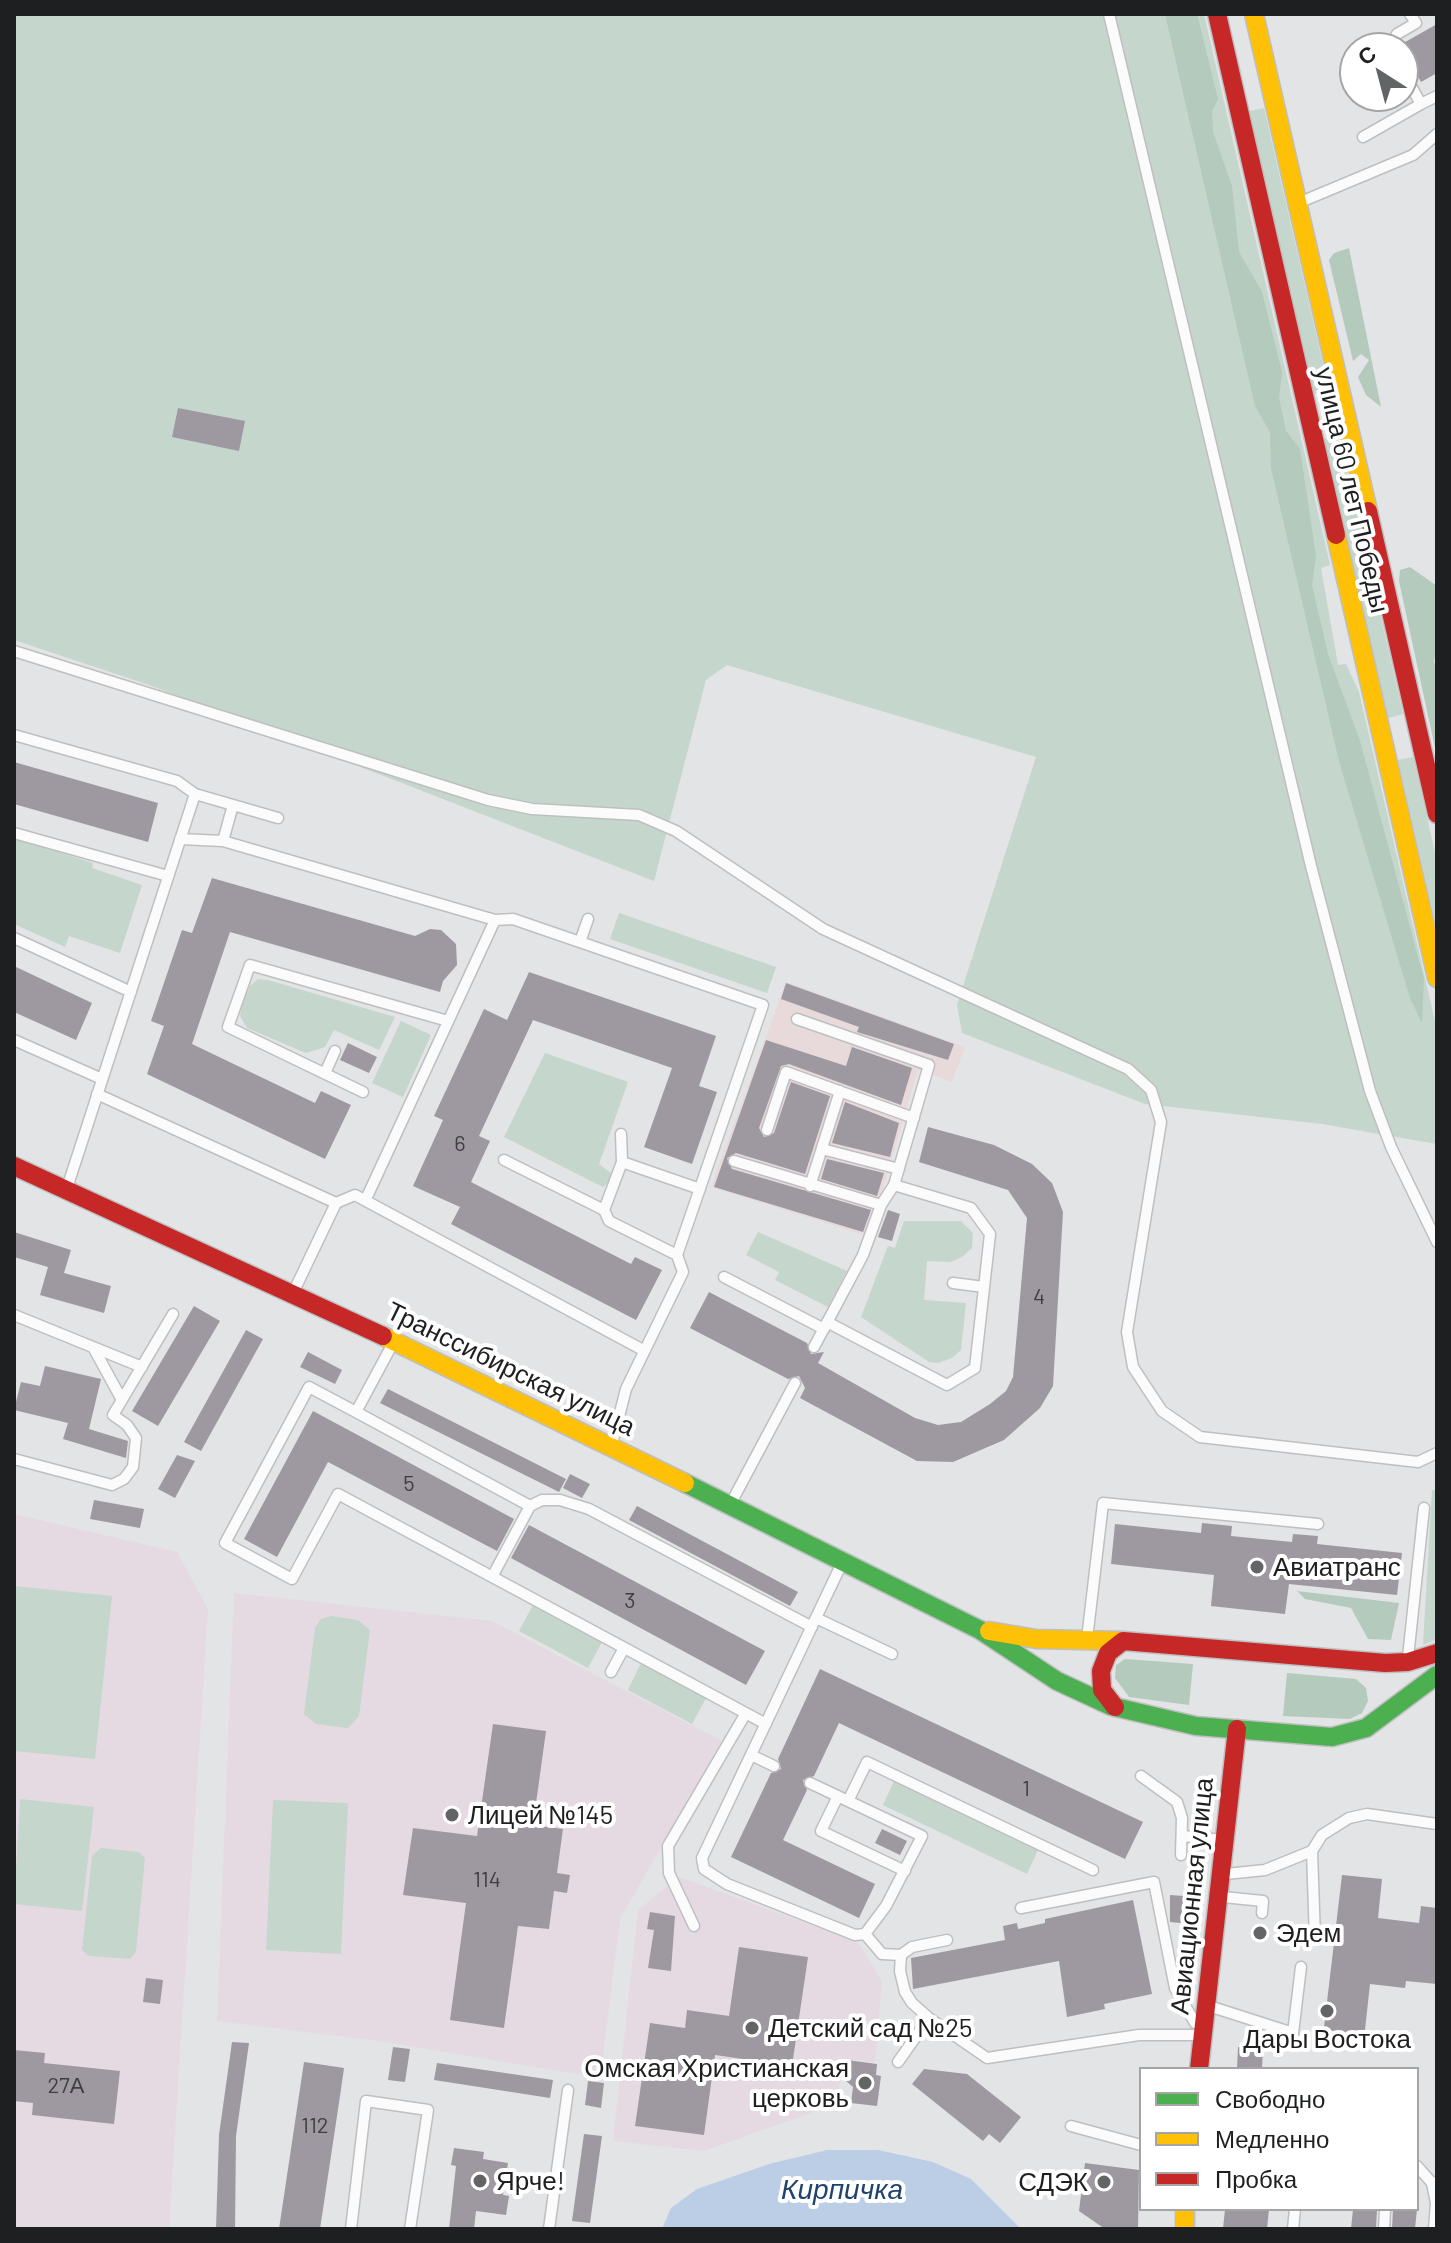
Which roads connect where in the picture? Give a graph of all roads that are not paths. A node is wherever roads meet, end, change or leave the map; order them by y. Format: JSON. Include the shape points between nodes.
{"nodes":[{"id":1,"x":1109,"y":14,"type":"edge"},
{"id":2,"x":1217,"y":14,"type":"edge"},
{"id":3,"x":1254,"y":14,"type":"edge"},
{"id":4,"x":1410,"y":14,"type":"edge"},
{"id":5,"x":1400,"y":32,"type":"edge"},
{"id":6,"x":1437,"y":96,"type":"edge"},
{"id":7,"x":1419,"y":100,"type":"edge"},
{"id":8,"x":1421,"y":104,"type":"junction"},
{"id":9,"x":1437,"y":134,"type":"edge"},
{"id":10,"x":1363,"y":137,"type":"dead end"},
{"id":11,"x":1297,"y":204,"type":"junction"},
{"id":12,"x":1344,"y":408,"type":"junction"},
{"id":13,"x":1308,"y":416,"type":"junction"},
{"id":14,"x":14,"y":651,"type":"edge"},
{"id":15,"x":14,"y":735,"type":"edge"},
{"id":16,"x":195,"y":794,"type":"junction"},
{"id":17,"x":233,"y":805,"type":"junction"},
{"id":18,"x":1437,"y":814,"type":"edge"},
{"id":19,"x":278,"y":818,"type":"dead end"},
{"id":20,"x":14,"y":833,"type":"edge"},
{"id":21,"x":180,"y":839,"type":"junction"},
{"id":22,"x":223,"y":841,"type":"junction"},
{"id":23,"x":168,"y":876,"type":"junction"},
{"id":24,"x":588,"y":919,"type":"dead end"},
{"id":25,"x":495,"y":920,"type":"junction"},
{"id":26,"x":14,"y":938,"type":"edge"},
{"id":27,"x":580,"y":942,"type":"junction"},
{"id":28,"x":1437,"y":978,"type":"edge"},
{"id":29,"x":131,"y":992,"type":"junction"},
{"id":30,"x":797,"y":1019,"type":"dead end"},
{"id":31,"x":448,"y":1021,"type":"junction"},
{"id":32,"x":14,"y":1040,"type":"edge"},
{"id":33,"x":335,"y":1051,"type":"dead end"},
{"id":34,"x":325,"y":1073,"type":"junction"},
{"id":35,"x":102,"y":1079,"type":"junction"},
{"id":36,"x":840,"y":1091,"type":"junction"},
{"id":37,"x":363,"y":1092,"type":"dead end"},
{"id":38,"x":97,"y":1094,"type":"junction"},
{"id":39,"x":914,"y":1118,"type":"junction"},
{"id":40,"x":767,"y":1130,"type":"dead end"},
{"id":41,"x":621,"y":1134,"type":"dead end"},
{"id":42,"x":822,"y":1149,"type":"junction"},
{"id":43,"x":504,"y":1160,"type":"dead end"},
{"id":44,"x":734,"y":1161,"type":"dead end"},
{"id":45,"x":622,"y":1162,"type":"junction"},
{"id":46,"x":14,"y":1166,"type":"edge"},
{"id":47,"x":899,"y":1169,"type":"junction"},
{"id":48,"x":894,"y":1185,"type":"junction"},
{"id":49,"x":810,"y":1186,"type":"junction"},
{"id":50,"x":67,"y":1188,"type":"junction"},
{"id":51,"x":700,"y":1189,"type":"junction"},
{"id":52,"x":366,"y":1199,"type":"junction"},
{"id":53,"x":336,"y":1203,"type":"junction"},
{"id":54,"x":881,"y":1205,"type":"junction"},
{"id":55,"x":604,"y":1210,"type":"junction"},
{"id":56,"x":1437,"y":1242,"type":"edge"},
{"id":57,"x":677,"y":1255,"type":"junction"},
{"id":58,"x":724,"y":1277,"type":"dead end"},
{"id":59,"x":953,"y":1283,"type":"dead end"},
{"id":60,"x":984,"y":1287,"type":"junction"},
{"id":61,"x":293,"y":1293,"type":"junction"},
{"id":62,"x":173,"y":1314,"type":"dead end"},
{"id":63,"x":14,"y":1315,"type":"edge"},
{"id":64,"x":826,"y":1326,"type":"junction"},
{"id":65,"x":394,"y":1342,"type":"junction"},
{"id":66,"x":93,"y":1347,"type":"junction"},
{"id":67,"x":814,"y":1347,"type":"dead end"},
{"id":68,"x":643,"y":1350,"type":"junction"},
{"id":69,"x":142,"y":1367,"type":"junction"},
{"id":70,"x":795,"y":1383,"type":"dead end"},
{"id":71,"x":122,"y":1400,"type":"junction"},
{"id":72,"x":356,"y":1412,"type":"junction"},
{"id":73,"x":612,"y":1446,"type":"junction"},
{"id":74,"x":1437,"y":1453,"type":"edge"},
{"id":75,"x":14,"y":1459,"type":"edge"},
{"id":76,"x":530,"y":1506,"type":"junction"},
{"id":77,"x":730,"y":1506,"type":"junction"},
{"id":78,"x":1424,"y":1508,"type":"dead end"},
{"id":79,"x":1318,"y":1524,"type":"dead end"},
{"id":80,"x":842,"y":1563,"type":"junction"},
{"id":81,"x":492,"y":1577,"type":"junction"},
{"id":82,"x":814,"y":1622,"type":"junction"},
{"id":83,"x":980,"y":1630,"type":"junction"},
{"id":84,"x":1087,"y":1641,"type":"junction"},
{"id":85,"x":1123,"y":1641,"type":"junction"},
{"id":86,"x":624,"y":1648,"type":"junction"},
{"id":87,"x":1437,"y":1653,"type":"edge"},
{"id":88,"x":892,"y":1654,"type":"dead end"},
{"id":89,"x":1353,"y":1660,"type":"junction"},
{"id":90,"x":1408,"y":1662,"type":"junction"},
{"id":91,"x":611,"y":1672,"type":"dead end"},
{"id":92,"x":1437,"y":1675,"type":"edge"},
{"id":93,"x":1111,"y":1706,"type":"junction"},
{"id":94,"x":746,"y":1713,"type":"junction"},
{"id":95,"x":766,"y":1724,"type":"junction"},
{"id":96,"x":1366,"y":1728,"type":"junction"},
{"id":97,"x":1237,"y":1729,"type":"junction"},
{"id":98,"x":751,"y":1755,"type":"junction"},
{"id":99,"x":774,"y":1766,"type":"dead end"},
{"id":100,"x":1141,"y":1776,"type":"dead end"},
{"id":101,"x":810,"y":1783,"type":"dead end"},
{"id":102,"x":843,"y":1799,"type":"junction"},
{"id":103,"x":1437,"y":1824,"type":"edge"},
{"id":104,"x":1183,"y":1836,"type":"junction"},
{"id":105,"x":1224,"y":1840,"type":"junction"},
{"id":106,"x":1312,"y":1851,"type":"junction"},
{"id":107,"x":1181,"y":1855,"type":"dead end"},
{"id":108,"x":1093,"y":1870,"type":"dead end"},
{"id":109,"x":905,"y":1871,"type":"junction"},
{"id":110,"x":1220,"y":1874,"type":"junction"},
{"id":111,"x":1217,"y":1896,"type":"junction"},
{"id":112,"x":1021,"y":1908,"type":"dead end"},
{"id":113,"x":1262,"y":1913,"type":"dead end"},
{"id":114,"x":694,"y":1926,"type":"dead end"},
{"id":115,"x":865,"y":1934,"type":"junction"},
{"id":116,"x":1315,"y":1939,"type":"dead end"},
{"id":117,"x":947,"y":1940,"type":"dead end"},
{"id":118,"x":901,"y":1955,"type":"junction"},
{"id":119,"x":1301,"y":1967,"type":"dead end"},
{"id":120,"x":1206,"y":2006,"type":"junction"},
{"id":121,"x":929,"y":2018,"type":"junction"},
{"id":122,"x":1203,"y":2035,"type":"junction"},
{"id":123,"x":898,"y":2062,"type":"dead end"},
{"id":124,"x":1199,"y":2067,"type":"edge"},
{"id":125,"x":568,"y":2090,"type":"dead end"},
{"id":126,"x":1071,"y":2126,"type":"dead end"},
{"id":127,"x":1139,"y":2144,"type":"edge"},
{"id":128,"x":1419,"y":2168,"type":"edge"},
{"id":129,"x":1434,"y":2183,"type":"edge"},
{"id":130,"x":351,"y":2229,"type":"edge"},
{"id":131,"x":410,"y":2229,"type":"edge"},
{"id":132,"x":549,"y":2229,"type":"edge"},
{"id":133,"x":1434,"y":2229,"type":"edge"}],
"edges":[{"from":1,"to":56,"type":"lane","via":[[1311,866],[1370,1091]]},
{"from":2,"to":13,"type":"main road","name":"улица 60 лет Победы"},
{"from":3,"to":11,"type":"main road","name":"улица 60 лет Победы"},
{"from":4,"to":5,"type":"lane","via":[[1416,23]]},
{"from":6,"to":8,"type":"lane"},
{"from":7,"to":8,"type":"lane"},
{"from":8,"to":10,"type":"lane"},
{"from":9,"to":11,"type":"lane","via":[[1413,155]]},
{"from":11,"to":12,"type":"main road","name":"улица 60 лет Победы"},
{"from":12,"to":13,"type":"main road"},
{"from":12,"to":18,"type":"main road","name":"улица 60 лет Победы"},
{"from":13,"to":28,"type":"main road","name":"улица 60 лет Победы"},
{"from":14,"to":74,"type":"lane","via":[[488,800],[532,809],[639,815],[676,831],[823,929],[1128,1069],[1151,1090],[1161,1122],[1127,1332],[1133,1367],[1162,1411],[1200,1437],[1418,1462]]},
{"from":15,"to":16,"type":"lane","via":[[177,781]]},
{"from":16,"to":17,"type":"lane"},
{"from":16,"to":21,"type":"lane"},
{"from":17,"to":19,"type":"lane"},
{"from":17,"to":22,"type":"lane"},
{"from":20,"to":23,"type":"lane"},
{"from":21,"to":22,"type":"lane"},
{"from":21,"to":23,"type":"lane"},
{"from":22,"to":25,"type":"lane"},
{"from":23,"to":29,"type":"lane"},
{"from":24,"to":27,"type":"lane"},
{"from":25,"to":27,"type":"lane","via":[[513,919]]},
{"from":25,"to":31,"type":"lane"},
{"from":26,"to":29,"type":"lane"},
{"from":27,"to":51,"type":"lane","via":[[763,1005]]},
{"from":29,"to":35,"type":"lane"},
{"from":30,"to":39,"type":"lane","via":[[929,1065]]},
{"from":31,"to":34,"type":"lane","via":[[250,965],[228,1027]]},
{"from":31,"to":52,"type":"lane"},
{"from":32,"to":35,"type":"lane"},
{"from":33,"to":34,"type":"lane"},
{"from":34,"to":37,"type":"lane"},
{"from":35,"to":38,"type":"lane"},
{"from":36,"to":39,"type":"lane"},
{"from":36,"to":40,"type":"lane","via":[[786,1072]]},
{"from":36,"to":42,"type":"lane"},
{"from":38,"to":50,"type":"lane"},
{"from":38,"to":53,"type":"lane"},
{"from":39,"to":47,"type":"lane"},
{"from":41,"to":45,"type":"lane"},
{"from":42,"to":47,"type":"lane"},
{"from":42,"to":49,"type":"lane"},
{"from":43,"to":55,"type":"lane"},
{"from":44,"to":49,"type":"lane"},
{"from":45,"to":51,"type":"lane"},
{"from":45,"to":55,"type":"lane"},
{"from":46,"to":50,"type":"main road","name":"Транссибирская улица"},
{"from":47,"to":48,"type":"lane"},
{"from":48,"to":54,"type":"lane"},
{"from":48,"to":60,"type":"lane","via":[[971,1208],[990,1234]]},
{"from":49,"to":54,"type":"lane"},
{"from":50,"to":61,"type":"main road","name":"Транссибирская улица"},
{"from":51,"to":57,"type":"lane"},
{"from":52,"to":53,"type":"lane","via":[[345,1196]]},
{"from":52,"to":68,"type":"lane"},
{"from":53,"to":61,"type":"lane"},
{"from":54,"to":64,"type":"lane","via":[[863,1255]]},
{"from":55,"to":57,"type":"lane","via":[[609,1221]]},
{"from":57,"to":68,"type":"lane","via":[[683,1272]]},
{"from":58,"to":64,"type":"lane"},
{"from":59,"to":60,"type":"lane"},
{"from":60,"to":64,"type":"lane","via":[[975,1368],[947,1385]]},
{"from":61,"to":65,"type":"main road","name":"Транссибирская улица"},
{"from":62,"to":69,"type":"lane"},
{"from":63,"to":66,"type":"lane"},
{"from":64,"to":67,"type":"lane"},
{"from":65,"to":72,"type":"lane"},
{"from":65,"to":73,"type":"main road","name":"Транссибирская улица"},
{"from":66,"to":69,"type":"lane"},
{"from":66,"to":71,"type":"lane"},
{"from":68,"to":73,"type":"lane","via":[[626,1389]]},
{"from":69,"to":71,"type":"lane"},
{"from":70,"to":77,"type":"lane"},
{"from":71,"to":75,"type":"lane","via":[[113,1415],[136,1438],[137,1451],[124,1479],[112,1485]]},
{"from":72,"to":76,"type":"lane"},
{"from":72,"to":81,"type":"lane","via":[[309,1387],[225,1543],[292,1579],[338,1494]]},
{"from":73,"to":77,"type":"main road","name":"Транссибирская улица"},
{"from":76,"to":81,"type":"lane"},
{"from":76,"to":82,"type":"lane","via":[[560,1500],[589,1509]]},
{"from":77,"to":80,"type":"main road","name":"Транссибирская улица"},
{"from":78,"to":90,"type":"lane"},
{"from":79,"to":84,"type":"lane","via":[[1103,1503]]},
{"from":80,"to":82,"type":"lane"},
{"from":80,"to":83,"type":"main road","name":"Транссибирская улица"},
{"from":81,"to":86,"type":"lane"},
{"from":82,"to":88,"type":"lane"},
{"from":82,"to":95,"type":"lane"},
{"from":83,"to":84,"type":"main road"},
{"from":83,"to":93,"type":"main road","via":[[1057,1681]]},
{"from":84,"to":85,"type":"main road"},
{"from":85,"to":89,"type":"main road"},
{"from":85,"to":93,"type":"main road","via":[[1108,1653],[1101,1671],[1102,1690]]},
{"from":86,"to":91,"type":"lane"},
{"from":86,"to":94,"type":"lane"},
{"from":87,"to":90,"type":"main road"},
{"from":89,"to":90,"type":"main road"},
{"from":89,"to":96,"type":"main road","via":[[1369,1672],[1376,1686],[1377,1711]]},
{"from":92,"to":96,"type":"main road"},
{"from":93,"to":97,"type":"main road","via":[[1196,1726]]},
{"from":94,"to":95,"type":"lane"},
{"from":94,"to":114,"type":"lane","via":[[668,1846],[669,1873]]},
{"from":95,"to":98,"type":"lane"},
{"from":96,"to":97,"type":"main road","via":[[1332,1737]]},
{"from":97,"to":105,"type":"main road","name":"Авиационная улица"},
{"from":98,"to":99,"type":"lane"},
{"from":98,"to":115,"type":"lane","via":[[702,1858],[704,1869],[727,1884],[855,1935]]},
{"from":100,"to":104,"type":"lane","via":[[1177,1802]]},
{"from":101,"to":102,"type":"lane"},
{"from":102,"to":108,"type":"lane","via":[[867,1762]]},
{"from":102,"to":109,"type":"lane","via":[[922,1836]]},
{"from":102,"to":109,"type":"lane","via":[[821,1831]]},
{"from":103,"to":106,"type":"lane","via":[[1367,1814],[1322,1835]]},
{"from":104,"to":105,"type":"lane"},
{"from":104,"to":107,"type":"lane"},
{"from":105,"to":110,"type":"main road","name":"Авиационная улица"},
{"from":106,"to":110,"type":"lane","via":[[1265,1870]]},
{"from":106,"to":116,"type":"lane"},
{"from":109,"to":115,"type":"lane"},
{"from":110,"to":111,"type":"main road","name":"Авиационная улица"},
{"from":111,"to":113,"type":"lane","via":[[1263,1901]]},
{"from":111,"to":120,"type":"main road","name":"Авиационная улица"},
{"from":112,"to":122,"type":"lane","via":[[1154,1882],[1175,1988]]},
{"from":115,"to":118,"type":"lane","via":[[882,1954]]},
{"from":117,"to":118,"type":"lane","via":[[912,1947]]},
{"from":118,"to":121,"type":"lane","via":[[905,1992]]},
{"from":119,"to":120,"type":"lane","via":[[1293,2033]]},
{"from":120,"to":122,"type":"main road","name":"Авиационная улица"},
{"from":121,"to":122,"type":"lane","via":[[987,2058],[1139,2035]]},
{"from":121,"to":123,"type":"lane"},
{"from":122,"to":124,"type":"main road","name":"Авиационная улица"},
{"from":125,"to":132,"type":"lane"},
{"from":126,"to":127,"type":"lane"},
{"from":128,"to":129,"type":"lane"},
{"from":129,"to":133,"type":"lane"},
{"from":130,"to":131,"type":"lane","via":[[366,2101],[428,2110]]}]}
